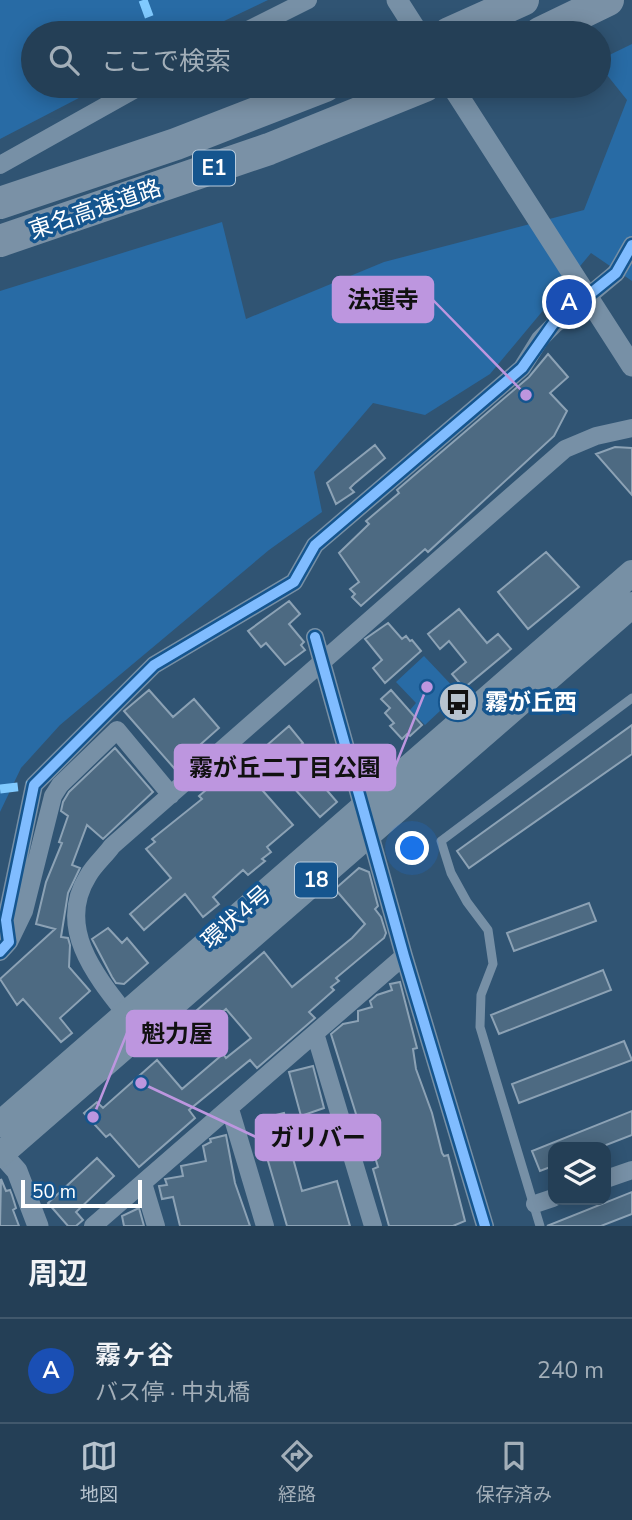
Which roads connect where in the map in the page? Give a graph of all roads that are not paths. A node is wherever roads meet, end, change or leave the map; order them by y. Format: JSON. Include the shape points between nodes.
{"nodes":[{"id":1,"x":308,"y":0,"type":"edge"},
{"id":2,"x":397,"y":0,"type":"edge"},
{"id":3,"x":523,"y":0,"type":"edge"},
{"id":4,"x":608,"y":0,"type":"edge"},
{"id":5,"x":266,"y":21,"type":"edge"},
{"id":6,"x":410,"y":21,"type":"edge"},
{"id":7,"x":476,"y":21,"type":"edge"},
{"id":8,"x":565,"y":21,"type":"edge"},
{"id":9,"x":120,"y":98,"type":"edge"},
{"id":10,"x":294,"y":98,"type":"edge"},
{"id":11,"x":395,"y":98,"type":"edge"},
{"id":12,"x":460,"y":98,"type":"edge"},
{"id":13,"x":0,"y":165,"type":"edge"},
{"id":14,"x":0,"y":203,"type":"edge"},
{"id":15,"x":0,"y":242,"type":"edge"},
{"id":16,"x":632,"y":245,"type":"edge"},
{"id":17,"x":632,"y":366,"type":"edge"},
{"id":18,"x":632,"y":428,"type":"edge"},
{"id":19,"x":632,"y":572,"type":"edge"},
{"id":20,"x":632,"y":605,"type":"edge"},
{"id":21,"x":315,"y":637,"type":"dead end"},
{"id":22,"x":321,"y":663,"type":"junction"},
{"id":23,"x":632,"y":698,"type":"edge"},
{"id":24,"x":171,"y":795,"type":"junction"},
{"id":25,"x":362,"y":806,"type":"junction"},
{"id":26,"x":370,"y":833,"type":"junction"},
{"id":27,"x":4,"y":947,"type":"edge"},
{"id":28,"x":404,"y":956,"type":"junction"},
{"id":29,"x":126,"y":1014,"type":"junction"},
{"id":30,"x":316,"y":1033,"type":"junction"},
{"id":31,"x":230,"y":1109,"type":"junction"},
{"id":32,"x":0,"y":1124,"type":"edge"},
{"id":33,"x":1,"y":1153,"type":"edge"},
{"id":34,"x":632,"y":1170,"type":"edge"},
{"id":35,"x":611,"y":1177,"type":"edge"},
{"id":36,"x":143,"y":1183,"type":"junction"},
{"id":37,"x":548,"y":1200,"type":"edge"},
{"id":38,"x":535,"y":1204,"type":"junction"},
{"id":39,"x":38,"y":1226,"type":"edge"},
{"id":40,"x":93,"y":1226,"type":"edge"},
{"id":41,"x":156,"y":1226,"type":"edge"},
{"id":42,"x":265,"y":1226,"type":"edge"},
{"id":43,"x":373,"y":1226,"type":"edge"},
{"id":44,"x":485,"y":1226,"type":"edge"},
{"id":45,"x":540,"y":1226,"type":"edge"}],
"edges":[{"from":1,"to":5,"type":"street"},
{"from":2,"to":6,"type":"street"},
{"from":3,"to":7,"type":"highway"},
{"from":4,"to":8,"type":"highway"},
{"from":9,"to":13,"type":"street"},
{"from":10,"to":14,"type":"highway","name":"東名高速道路","number":"E1","via":[[176,144]]},
{"from":11,"to":15,"type":"highway","name":"東名高速道路","number":"E1","via":[[269,149]]},
{"from":12,"to":17,"type":"street"},
{"from":16,"to":27,"type":"street","bridge":true,"via":[[616,273],[555,323],[522,368],[315,545],[297,588],[154,665],[34,785]]},
{"from":18,"to":22,"type":"street","via":[[565,449]]},
{"from":19,"to":25,"type":"main road","name":"環状4号","number":"18"},
{"from":20,"to":26,"type":"main road","name":"環状4号","number":"18"},
{"from":21,"to":22,"type":"street"},
{"from":22,"to":24,"type":"street"},
{"from":22,"to":25,"type":"street"},
{"from":23,"to":38,"type":"lane","via":[[441,841],[451,873],[488,930],[493,964],[481,995],[480,1027]]},
{"from":24,"to":27,"type":"street","via":[[117,730],[54,796],[24,911]]},
{"from":24,"to":29,"type":"street","via":[[113,846],[87,877],[77,907],[78,930],[91,970]]},
{"from":25,"to":26,"type":"street"},
{"from":25,"to":29,"type":"main road","name":"環状4号","number":"18"},
{"from":26,"to":28,"type":"street"},
{"from":26,"to":33,"type":"main road","name":"環状4号","number":"18"},
{"from":28,"to":30,"type":"street"},
{"from":28,"to":44,"type":"street"},
{"from":29,"to":32,"type":"main road","name":"環状4号","number":"18"},
{"from":30,"to":31,"type":"street"},
{"from":30,"to":43,"type":"street"},
{"from":31,"to":36,"type":"street"},
{"from":31,"to":42,"type":"street"},
{"from":33,"to":39,"type":"street","via":[[17,1171]]},
{"from":34,"to":35,"type":"street"},
{"from":36,"to":40,"type":"street"},
{"from":36,"to":41,"type":"street"},
{"from":37,"to":38,"type":"street"},
{"from":38,"to":45,"type":"lane"}]}
